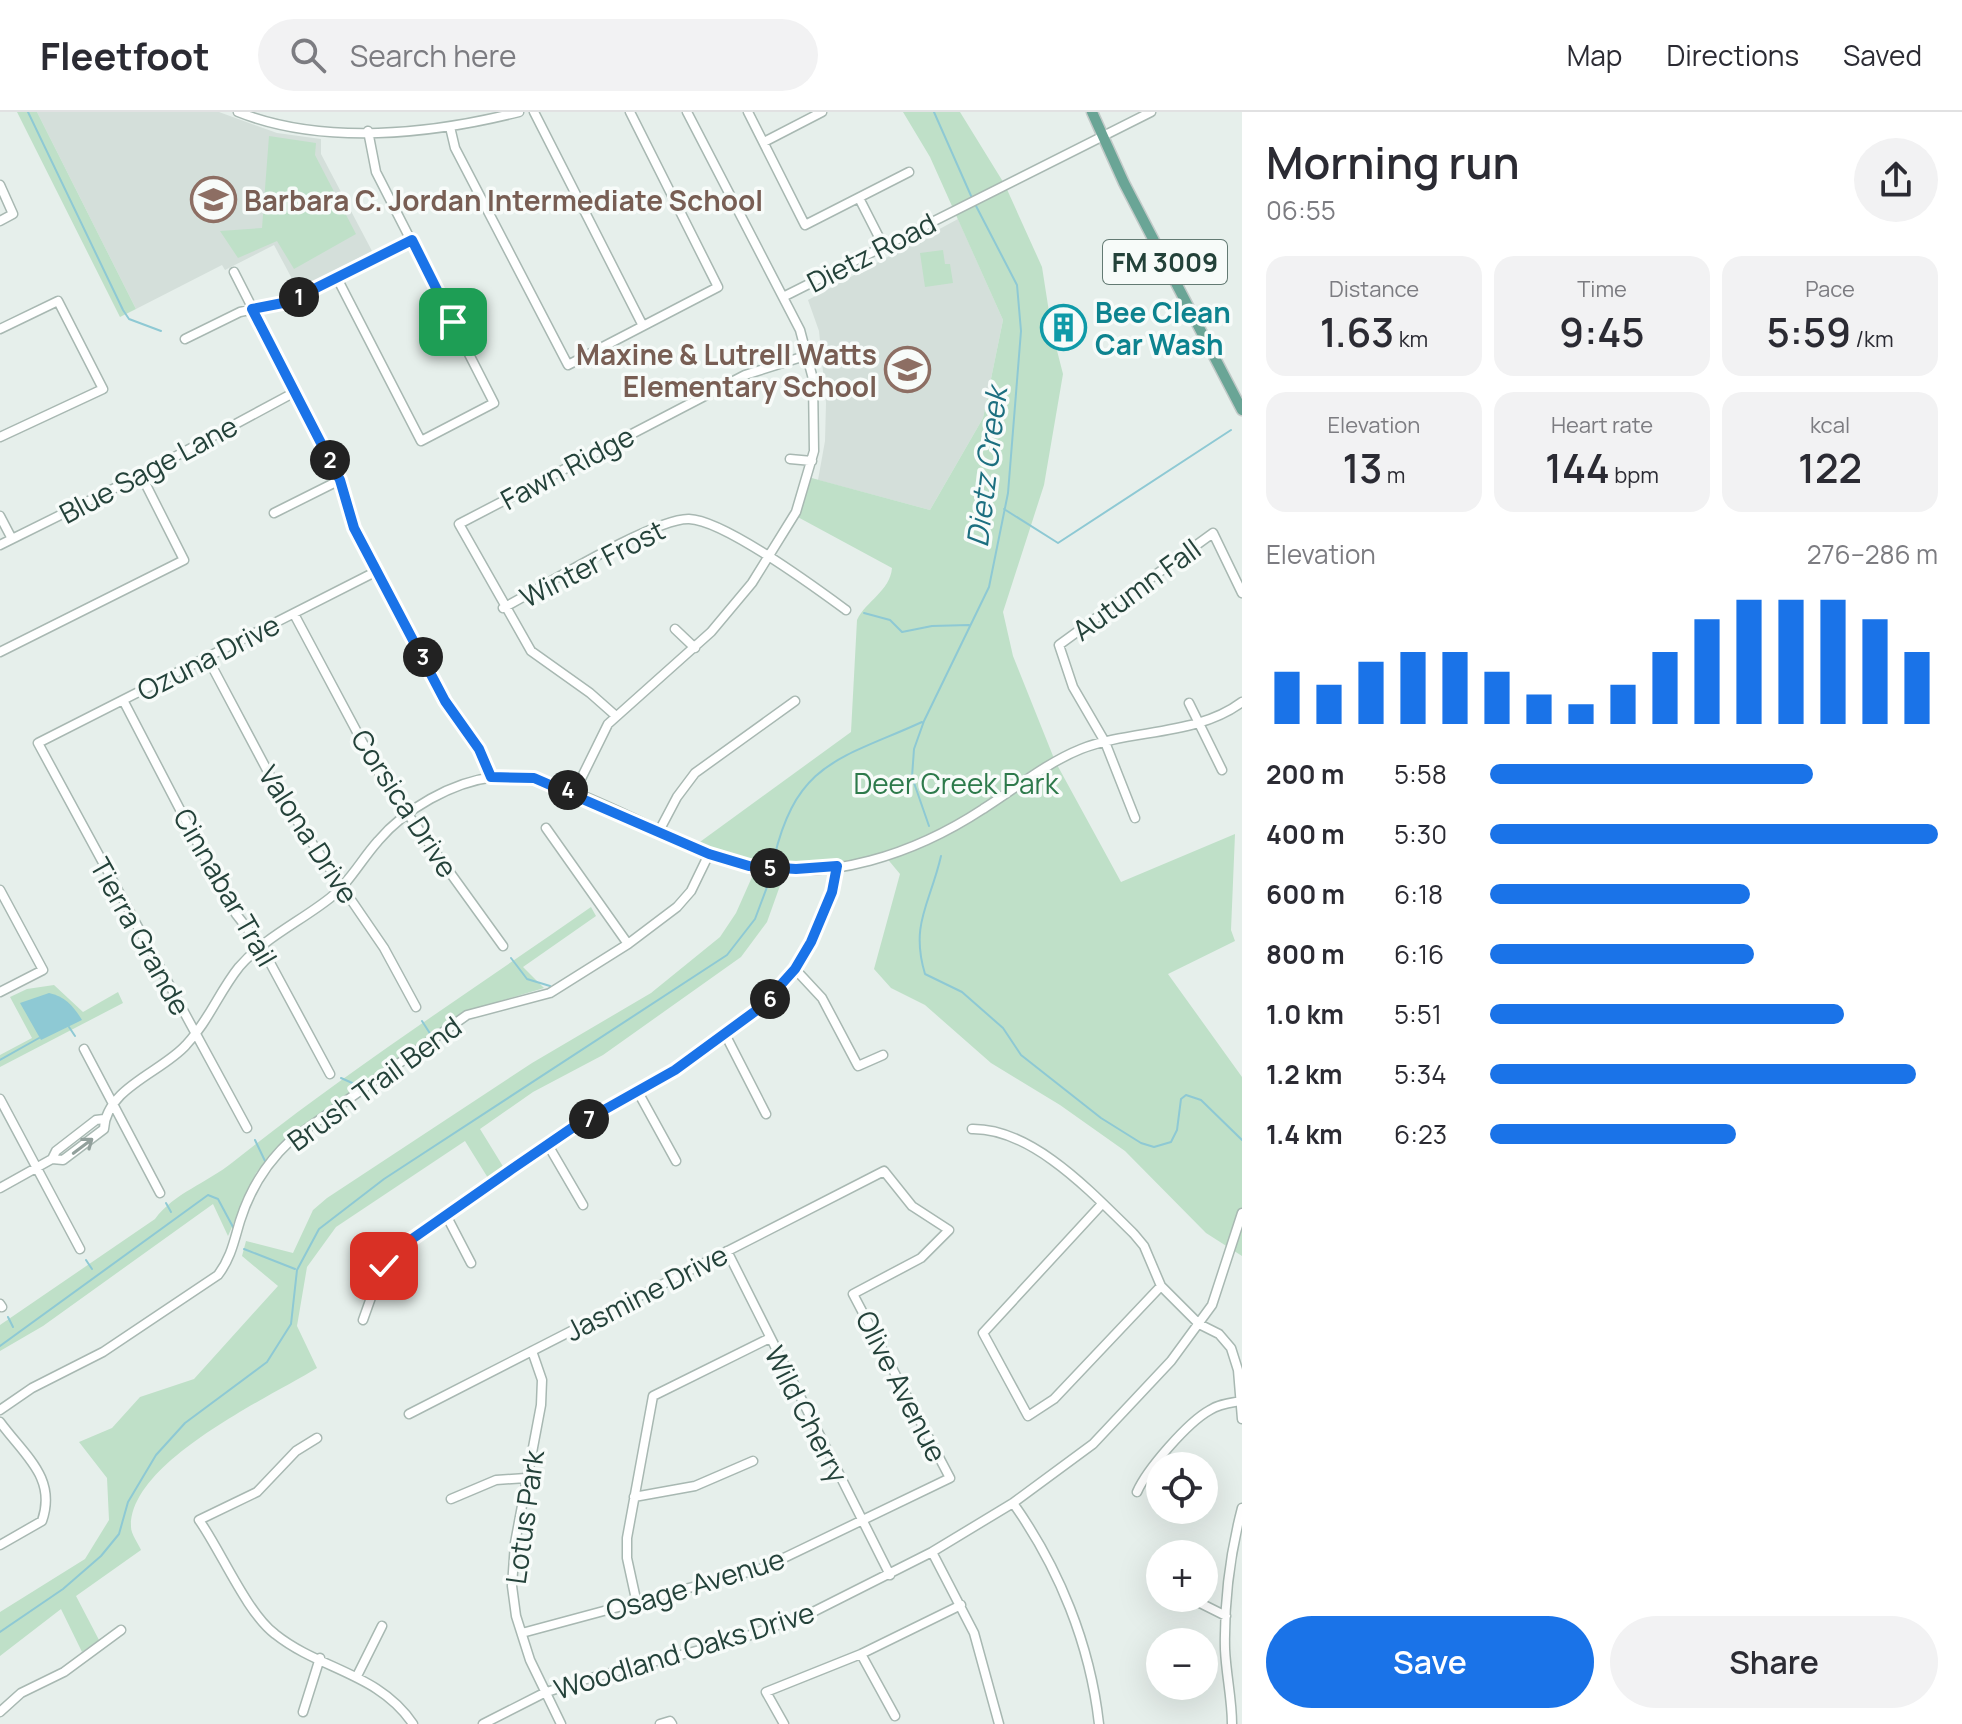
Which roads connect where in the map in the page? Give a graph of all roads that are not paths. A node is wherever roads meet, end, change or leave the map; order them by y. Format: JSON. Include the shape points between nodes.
{"nodes":[{"id":1,"x":238,"y":112,"type":"edge"},
{"id":2,"x":519,"y":112,"type":"edge"},
{"id":3,"x":534,"y":112,"type":"edge"},
{"id":4,"x":630,"y":112,"type":"edge"},
{"id":5,"x":687,"y":112,"type":"edge"},
{"id":6,"x":748,"y":112,"type":"edge"},
{"id":7,"x":822,"y":112,"type":"edge"},
{"id":8,"x":1092,"y":112,"type":"edge"},
{"id":9,"x":1151,"y":112,"type":"edge"},
{"id":10,"x":450,"y":127,"type":"junction"},
{"id":11,"x":368,"y":131,"type":"junction"},
{"id":12,"x":1103,"y":136,"type":"junction"},
{"id":13,"x":764,"y":142,"type":"junction"},
{"id":14,"x":909,"y":172,"type":"dead end"},
{"id":15,"x":0,"y":185,"type":"edge"},
{"id":16,"x":859,"y":198,"type":"junction"},
{"id":17,"x":0,"y":221,"type":"edge"},
{"id":18,"x":412,"y":240,"type":"junction"},
{"id":19,"x":884,"y":247,"type":"junction"},
{"id":20,"x":234,"y":272,"type":"dead end"},
{"id":21,"x":337,"y":278,"type":"junction"},
{"id":22,"x":783,"y":297,"type":"junction"},
{"id":23,"x":252,"y":309,"type":"junction"},
{"id":24,"x":643,"y":326,"type":"junction"},
{"id":25,"x":0,"y":329,"type":"edge"},
{"id":26,"x":185,"y":339,"type":"dead end"},
{"id":27,"x":808,"y":355,"type":"junction"},
{"id":28,"x":295,"y":392,"type":"junction"},
{"id":29,"x":1242,"y":410,"type":"edge"},
{"id":30,"x":0,"y":437,"type":"edge"},
{"id":31,"x":790,"y":459,"type":"dead end"},
{"id":32,"x":812,"y":461,"type":"junction"},
{"id":33,"x":141,"y":475,"type":"junction"},
{"id":34,"x":340,"y":480,"type":"junction"},
{"id":35,"x":274,"y":513,"type":"dead end"},
{"id":36,"x":0,"y":516,"type":"edge"},
{"id":37,"x":12,"y":539,"type":"junction"},
{"id":38,"x":0,"y":545,"type":"edge"},
{"id":39,"x":769,"y":559,"type":"junction"},
{"id":40,"x":377,"y":571,"type":"junction"},
{"id":41,"x":1242,"y":593,"type":"edge"},
{"id":42,"x":503,"y":608,"type":"junction"},
{"id":43,"x":846,"y":610,"type":"dead end"},
{"id":44,"x":294,"y":614,"type":"junction"},
{"id":45,"x":675,"y":629,"type":"dead end"},
{"id":46,"x":695,"y":648,"type":"junction"},
{"id":47,"x":0,"y":652,"type":"edge"},
{"id":48,"x":207,"y":657,"type":"junction"},
{"id":49,"x":123,"y":700,"type":"junction"},
{"id":50,"x":795,"y":701,"type":"dead end"},
{"id":51,"x":1242,"y":702,"type":"edge"},
{"id":52,"x":1189,"y":703,"type":"dead end"},
{"id":53,"x":616,"y":716,"type":"junction"},
{"id":54,"x":1202,"y":722,"type":"junction"},
{"id":55,"x":1105,"y":742,"type":"junction"},
{"id":56,"x":38,"y":743,"type":"joint"},
{"id":57,"x":1222,"y":770,"type":"dead end"},
{"id":58,"x":491,"y":777,"type":"junction"},
{"id":59,"x":574,"y":793,"type":"junction"},
{"id":60,"x":408,"y":813,"type":"junction"},
{"id":61,"x":1135,"y":818,"type":"dead end"},
{"id":62,"x":546,"y":828,"type":"dead end"},
{"id":63,"x":658,"y":833,"type":"junction"},
{"id":64,"x":709,"y":854,"type":"junction"},
{"id":65,"x":837,"y":866,"type":"junction"},
{"id":66,"x":343,"y":886,"type":"junction"},
{"id":67,"x":0,"y":890,"type":"edge"},
{"id":68,"x":628,"y":944,"type":"junction"},
{"id":69,"x":261,"y":946,"type":"junction"},
{"id":70,"x":503,"y":946,"type":"dead end"},
{"id":71,"x":795,"y":969,"type":"junction"},
{"id":72,"x":0,"y":992,"type":"edge"},
{"id":73,"x":416,"y":1007,"type":"dead end"},
{"id":74,"x":725,"y":1034,"type":"junction"},
{"id":75,"x":196,"y":1035,"type":"junction"},
{"id":76,"x":84,"y":1049,"type":"dead end"},
{"id":77,"x":883,"y":1055,"type":"dead end"},
{"id":78,"x":330,"y":1074,"type":"dead end"},
{"id":79,"x":638,"y":1092,"type":"junction"},
{"id":80,"x":0,"y":1099,"type":"edge"},
{"id":81,"x":113,"y":1106,"type":"junction"},
{"id":82,"x":766,"y":1114,"type":"dead end"},
{"id":83,"x":247,"y":1128,"type":"dead end"},
{"id":84,"x":972,"y":1129,"type":"dead end"},
{"id":85,"x":548,"y":1145,"type":"junction"},
{"id":86,"x":676,"y":1161,"type":"dead end"},
{"id":87,"x":36,"y":1167,"type":"junction"},
{"id":88,"x":0,"y":1188,"type":"edge"},
{"id":89,"x":160,"y":1193,"type":"dead end"},
{"id":90,"x":583,"y":1205,"type":"dead end"},
{"id":91,"x":1101,"y":1205,"type":"junction"},
{"id":92,"x":1242,"y":1213,"type":"edge"},
{"id":93,"x":446,"y":1215,"type":"junction"},
{"id":94,"x":80,"y":1249,"type":"dead end"},
{"id":95,"x":727,"y":1251,"type":"junction"},
{"id":96,"x":471,"y":1263,"type":"dead end"},
{"id":97,"x":1161,"y":1286,"type":"junction"},
{"id":98,"x":853,"y":1294,"type":"joint"},
{"id":99,"x":363,"y":1320,"type":"dead end"},
{"id":100,"x":1199,"y":1324,"type":"junction"},
{"id":101,"x":768,"y":1339,"type":"junction"},
{"id":102,"x":532,"y":1351,"type":"junction"},
{"id":103,"x":1241,"y":1401,"type":"edge"},
{"id":104,"x":0,"y":1410,"type":"edge"},
{"id":105,"x":409,"y":1414,"type":"dead end"},
{"id":106,"x":1242,"y":1419,"type":"edge"},
{"id":107,"x":0,"y":1422,"type":"edge"},
{"id":108,"x":317,"y":1438,"type":"dead end"},
{"id":109,"x":753,"y":1461,"type":"dead end"},
{"id":110,"x":526,"y":1478,"type":"junction"},
{"id":111,"x":950,"y":1478,"type":"joint"},
{"id":112,"x":1137,"y":1492,"type":"dead end"},
{"id":113,"x":634,"y":1497,"type":"junction"},
{"id":114,"x":451,"y":1499,"type":"dead end"},
{"id":115,"x":1013,"y":1503,"type":"junction"},
{"id":116,"x":1242,"y":1508,"type":"edge"},
{"id":117,"x":863,"y":1522,"type":"junction"},
{"id":118,"x":0,"y":1545,"type":"edge"},
{"id":119,"x":932,"y":1552,"type":"junction"},
{"id":120,"x":890,"y":1575,"type":"junction"},
{"id":121,"x":637,"y":1604,"type":"junction"},
{"id":122,"x":961,"y":1605,"type":"junction"},
{"id":123,"x":1218,"y":1612,"type":"edge"},
{"id":124,"x":1226,"y":1616,"type":"junction"},
{"id":125,"x":382,"y":1626,"type":"dead end"},
{"id":126,"x":121,"y":1630,"type":"dead end"},
{"id":127,"x":522,"y":1633,"type":"junction"},
{"id":128,"x":861,"y":1654,"type":"junction"},
{"id":129,"x":320,"y":1658,"type":"junction"},
{"id":130,"x":357,"y":1676,"type":"junction"},
{"id":131,"x":544,"y":1693,"type":"junction"},
{"id":132,"x":0,"y":1712,"type":"edge"},
{"id":133,"x":303,"y":1712,"type":"dead end"},
{"id":134,"x":895,"y":1716,"type":"dead end"},
{"id":135,"x":671,"y":1722,"type":"edge"},
{"id":136,"x":413,"y":1724,"type":"edge"},
{"id":137,"x":483,"y":1724,"type":"edge"},
{"id":138,"x":561,"y":1724,"type":"edge"},
{"id":139,"x":660,"y":1724,"type":"edge"},
{"id":140,"x":784,"y":1724,"type":"edge"},
{"id":141,"x":999,"y":1724,"type":"edge"},
{"id":142,"x":1099,"y":1724,"type":"edge"},
{"id":143,"x":1232,"y":1724,"type":"edge"}],
"edges":[{"from":1,"to":11,"type":"street","via":[[296,127]]},
{"from":2,"to":10,"type":"street"},
{"from":3,"to":24,"type":"street"},
{"from":4,"to":24,"type":"street","via":[[718,287]]},
{"from":5,"to":22,"type":"street","name":"Dietz Road"},
{"from":6,"to":13,"type":"street"},
{"from":7,"to":13,"type":"street"},
{"from":8,"to":12,"type":"main road","number":"FM 3009"},
{"from":9,"to":12,"type":"street","name":"Dietz Road"},
{"from":10,"to":11,"type":"street"},
{"from":10,"to":24,"type":"street","via":[[455,148],[568,365]]},
{"from":11,"to":18,"type":"street","via":[[376,172]]},
{"from":12,"to":19,"type":"street","name":"Dietz Road"},
{"from":12,"to":29,"type":"main road","number":"FM 3009"},
{"from":13,"to":16,"type":"street","via":[[805,225]]},
{"from":14,"to":16,"type":"street"},
{"from":15,"to":17,"type":"street","via":[[13,214]]},
{"from":16,"to":19,"type":"street"},
{"from":18,"to":21,"type":"street"},
{"from":18,"to":21,"type":"street","via":[[494,403],[421,441]]},
{"from":19,"to":22,"type":"street","name":"Dietz Road"},
{"from":20,"to":23,"type":"street"},
{"from":21,"to":23,"type":"street","via":[[288,302]]},
{"from":22,"to":27,"type":"street"},
{"from":23,"to":26,"type":"street"},
{"from":23,"to":28,"type":"street"},
{"from":25,"to":30,"type":"street","via":[[58,301],[103,389]]},
{"from":27,"to":32,"type":"street","via":[[815,401]]},
{"from":27,"to":42,"type":"street","name":"Fawn Ridge","via":[[745,375],[459,524]]},
{"from":28,"to":33,"type":"street","name":"Blue Sage Lane"},
{"from":28,"to":34,"type":"street"},
{"from":31,"to":32,"type":"street"},
{"from":32,"to":39,"type":"street","via":[[796,512]]},
{"from":33,"to":37,"type":"street","name":"Blue Sage Lane"},
{"from":33,"to":47,"type":"street","via":[[184,560]]},
{"from":34,"to":35,"type":"street"},
{"from":34,"to":40,"type":"street","via":[[354,528]]},
{"from":36,"to":37,"type":"street"},
{"from":37,"to":38,"type":"street","name":"Blue Sage Lane"},
{"from":39,"to":42,"type":"street","name":"Winter Frost","via":[[716,526],[677,520],[648,530]]},
{"from":39,"to":43,"type":"street","name":"Winter Frost"},
{"from":39,"to":46,"type":"street","via":[[730,613]]},
{"from":40,"to":44,"type":"street","name":"Ozuna Drive"},
{"from":40,"to":58,"type":"street"},
{"from":41,"to":55,"type":"street","name":"Autumn Fall","via":[[1213,533],[1059,645],[1082,707]]},
{"from":42,"to":53,"type":"street","via":[[531,651]]},
{"from":44,"to":48,"type":"street","name":"Ozuna Drive"},
{"from":44,"to":60,"type":"street","name":"Corsica Drive","via":[[365,750]]},
{"from":45,"to":46,"type":"street"},
{"from":46,"to":53,"type":"street"},
{"from":48,"to":49,"type":"street","name":"Ozuna Drive"},
{"from":48,"to":66,"type":"street","name":"Valona Drive","via":[[284,802]]},
{"from":49,"to":56,"type":"street","name":"Ozuna Drive"},
{"from":49,"to":69,"type":"street","name":"Cinnabar Trail","via":[[221,886]]},
{"from":50,"to":63,"type":"street","via":[[695,773]]},
{"from":51,"to":54,"type":"street"},
{"from":52,"to":54,"type":"street"},
{"from":53,"to":59,"type":"street","via":[[598,738]]},
{"from":54,"to":55,"type":"street"},
{"from":54,"to":57,"type":"street"},
{"from":55,"to":61,"type":"street"},
{"from":55,"to":65,"type":"street","via":[[1055,761],[936,838]]},
{"from":56,"to":75,"type":"street","name":"Tierra Grande"},
{"from":58,"to":59,"type":"street","via":[[534,778]]},
{"from":58,"to":60,"type":"street"},
{"from":59,"to":63,"type":"street"},
{"from":60,"to":66,"type":"street","via":[[377,841]]},
{"from":60,"to":70,"type":"street","name":"Corsica Drive"},
{"from":62,"to":68,"type":"street"},
{"from":63,"to":64,"type":"street"},
{"from":64,"to":65,"type":"street","via":[[749,866]]},
{"from":64,"to":68,"type":"street","name":"Brush Trail Bend","via":[[677,907]]},
{"from":65,"to":71,"type":"street","via":[[822,920]]},
{"from":66,"to":69,"type":"street"},
{"from":66,"to":73,"type":"street","name":"Valona Drive"},
{"from":67,"to":72,"type":"street","via":[[43,970]]},
{"from":68,"to":104,"type":"street","name":"Brush Trail Bend","via":[[550,993],[467,1015],[300,1133],[271,1159],[252,1190],[218,1275],[103,1352]]},
{"from":69,"to":75,"type":"street","via":[[230,979]]},
{"from":69,"to":78,"type":"street","name":"Cinnabar Trail"},
{"from":71,"to":74,"type":"street","via":[[761,1007]]},
{"from":71,"to":77,"type":"street","via":[[822,998],[858,1066]]},
{"from":74,"to":79,"type":"street"},
{"from":74,"to":82,"type":"street"},
{"from":75,"to":81,"type":"street"},
{"from":75,"to":83,"type":"street","name":"Tierra Grande"},
{"from":76,"to":81,"type":"street"},
{"from":79,"to":85,"type":"street"},
{"from":79,"to":86,"type":"street"},
{"from":80,"to":87,"type":"street"},
{"from":81,"to":87,"type":"street","via":[[104,1119]]},
{"from":81,"to":89,"type":"street"},
{"from":84,"to":91,"type":"street","via":[[996,1130],[1020,1141],[1055,1163]]},
{"from":85,"to":90,"type":"street"},
{"from":85,"to":93,"type":"street"},
{"from":87,"to":88,"type":"street"},
{"from":87,"to":94,"type":"street"},
{"from":91,"to":97,"type":"street","via":[[1144,1246]]},
{"from":91,"to":97,"type":"street","via":[[983,1333],[1028,1416],[1054,1399]]},
{"from":92,"to":100,"type":"street","name":"Woodland Oaks Drive","via":[[1212,1305]]},
{"from":93,"to":96,"type":"street"},
{"from":93,"to":99,"type":"street","via":[[390,1258]]},
{"from":95,"to":98,"type":"street","name":"Jasmine Drive","via":[[884,1171],[912,1206],[949,1230],[921,1258]]},
{"from":95,"to":101,"type":"street","name":"Wild Cherry"},
{"from":95,"to":102,"type":"street","name":"Jasmine Drive"},
{"from":97,"to":100,"type":"street"},
{"from":98,"to":111,"type":"street","name":"Olive Avenue"},
{"from":100,"to":103,"type":"street","via":[[1231,1348]]},
{"from":100,"to":115,"type":"street","name":"Woodland Oaks Drive","via":[[1093,1444]]},
{"from":101,"to":113,"type":"street","via":[[653,1396]]},
{"from":101,"to":117,"type":"street","name":"Wild Cherry"},
{"from":102,"to":105,"type":"street","name":"Jasmine Drive"},
{"from":102,"to":110,"type":"street","name":"Lotus Park","via":[[543,1387]]},
{"from":103,"to":106,"type":"street"},
{"from":103,"to":112,"type":"street","via":[[1202,1415]]},
{"from":107,"to":118,"type":"street","via":[[48,1487],[49,1502],[42,1521]]},
{"from":108,"to":129,"type":"street","via":[[296,1451],[257,1492],[199,1520],[270,1630]]},
{"from":109,"to":113,"type":"street","via":[[695,1486]]},
{"from":110,"to":114,"type":"street","via":[[496,1480]]},
{"from":110,"to":127,"type":"street","name":"Lotus Park","via":[[512,1561]]},
{"from":111,"to":117,"type":"street","name":"Osage Avenue"},
{"from":113,"to":121,"type":"street","via":[[627,1558]]},
{"from":115,"to":119,"type":"street","name":"Woodland Oaks Drive"},
{"from":115,"to":142,"type":"street","via":[[1044,1547],[1068,1602]]},
{"from":116,"to":124,"type":"street","via":[[1231,1547]]},
{"from":117,"to":120,"type":"street","name":"Wild Cherry"},
{"from":117,"to":121,"type":"street","name":"Osage Avenue","via":[[763,1568]]},
{"from":119,"to":120,"type":"street","name":"Woodland Oaks Drive"},
{"from":119,"to":122,"type":"street"},
{"from":120,"to":131,"type":"street","name":"Woodland Oaks Drive","via":[[811,1613],[731,1642]]},
{"from":121,"to":127,"type":"street","name":"Osage Avenue"},
{"from":122,"to":128,"type":"street"},
{"from":122,"to":141,"type":"street","via":[[984,1662]]},
{"from":123,"to":124,"type":"street"},
{"from":124,"to":143,"type":"street"},
{"from":125,"to":130,"type":"street"},
{"from":126,"to":132,"type":"street"},
{"from":127,"to":131,"type":"street","name":"Lotus Park"},
{"from":128,"to":134,"type":"street"},
{"from":128,"to":140,"type":"street","via":[[766,1692]]},
{"from":129,"to":130,"type":"street"},
{"from":129,"to":133,"type":"street"},
{"from":130,"to":136,"type":"street","via":[[394,1698]]},
{"from":131,"to":137,"type":"street","name":"Woodland Oaks Drive"},
{"from":131,"to":138,"type":"street","name":"Lotus Park"},
{"from":135,"to":139,"type":"street"}]}
